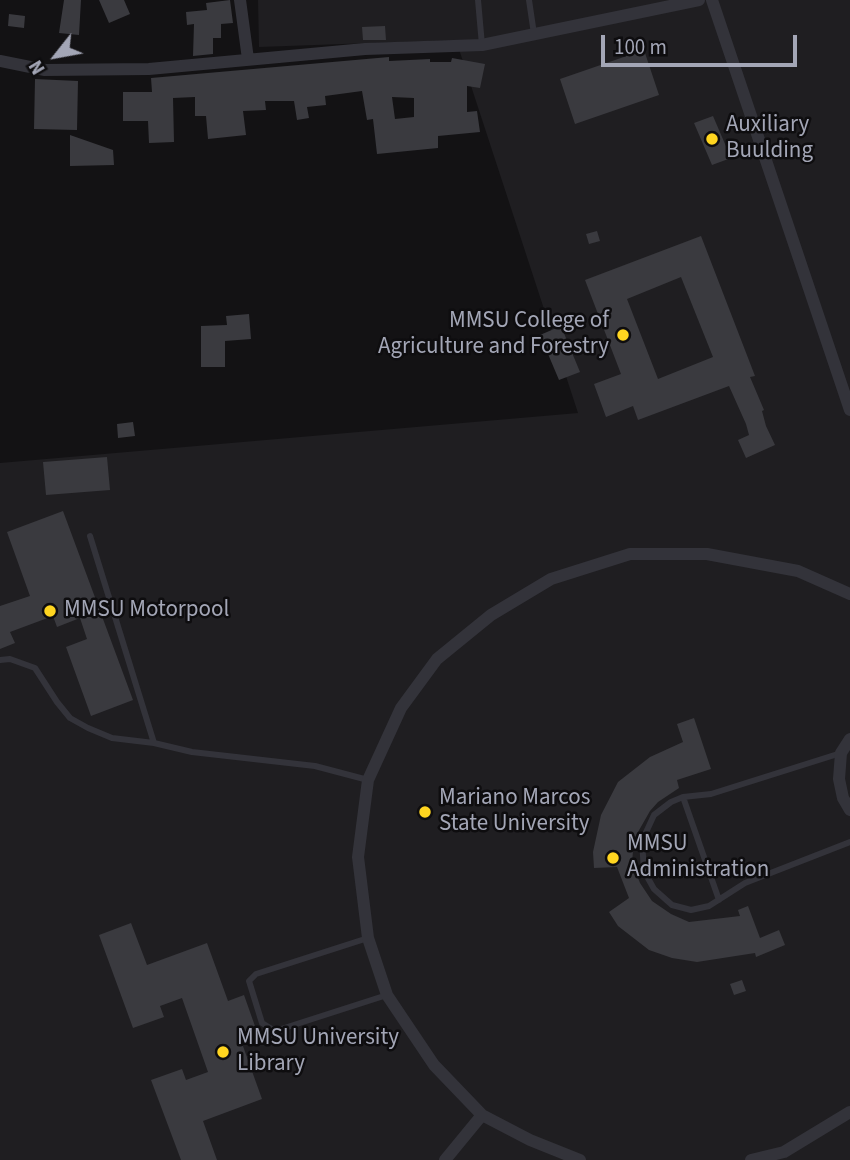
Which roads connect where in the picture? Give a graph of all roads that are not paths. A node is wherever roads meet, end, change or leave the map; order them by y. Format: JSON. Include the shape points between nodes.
{"nodes":[{"id":1,"x":240,"y":0,"type":"edge"},
{"id":2,"x":478,"y":0,"type":"edge"},
{"id":3,"x":529,"y":0,"type":"edge"},
{"id":4,"x":699,"y":0,"type":"edge"},
{"id":5,"x":712,"y":0,"type":"edge"},
{"id":6,"x":534,"y":34,"type":"junction"},
{"id":7,"x":482,"y":45,"type":"junction"},
{"id":8,"x":248,"y":60,"type":"junction"},
{"id":9,"x":0,"y":61,"type":"edge"},
{"id":10,"x":850,"y":410,"type":"edge"},
{"id":11,"x":90,"y":536,"type":"dead end"},
{"id":12,"x":850,"y":594,"type":"edge"},
{"id":13,"x":0,"y":660,"type":"edge"},
{"id":14,"x":850,"y":738,"type":"edge"},
{"id":15,"x":154,"y":743,"type":"junction"},
{"id":16,"x":841,"y":753,"type":"junction"},
{"id":17,"x":368,"y":779,"type":"junction"},
{"id":18,"x":683,"y":797,"type":"junction"},
{"id":19,"x":850,"y":810,"type":"edge"},
{"id":20,"x":850,"y":842,"type":"edge"},
{"id":21,"x":719,"y":900,"type":"junction"},
{"id":22,"x":368,"y":938,"type":"junction"},
{"id":23,"x":387,"y":995,"type":"junction"},
{"id":24,"x":850,"y":1112,"type":"edge"},
{"id":25,"x":482,"y":1115,"type":"junction"},
{"id":26,"x":445,"y":1160,"type":"edge"},
{"id":27,"x":580,"y":1160,"type":"edge"},
{"id":28,"x":751,"y":1160,"type":"edge"}],
"edges":[{"from":1,"to":8,"type":"street"},
{"from":2,"to":7,"type":"lane"},
{"from":3,"to":6,"type":"lane"},
{"from":4,"to":6,"type":"street"},
{"from":5,"to":10,"type":"street"},
{"from":6,"to":7,"type":"street"},
{"from":7,"to":8,"type":"street"},
{"from":8,"to":9,"type":"street","via":[[149,69],[45,70]]},
{"from":11,"to":15,"type":"lane"},
{"from":12,"to":17,"type":"street","via":[[798,571],[707,554],[630,554],[551,579],[491,615],[437,659],[401,708]]},
{"from":13,"to":15,"type":"lane","via":[[35,668],[70,718],[88,729],[112,738]]},
{"from":14,"to":16,"type":"street"},
{"from":15,"to":17,"type":"lane","via":[[192,752],[315,766]]},
{"from":16,"to":18,"type":"lane","via":[[711,794]]},
{"from":16,"to":19,"type":"street","via":[[839,779]]},
{"from":17,"to":22,"type":"street","via":[[358,857]]},
{"from":18,"to":21,"type":"lane"},
{"from":18,"to":21,"type":"lane","via":[[654,816],[642,841],[644,871],[654,889],[672,905],[691,910]]},
{"from":20,"to":21,"type":"lane","via":[[744,883]]},
{"from":22,"to":23,"type":"street"},
{"from":22,"to":23,"type":"lane","via":[[256,974],[249,981],[262,1023],[275,1031]]},
{"from":23,"to":25,"type":"street","via":[[434,1065]]},
{"from":24,"to":28,"type":"street","via":[[784,1152]]},
{"from":25,"to":26,"type":"street"},
{"from":25,"to":27,"type":"street"}]}
